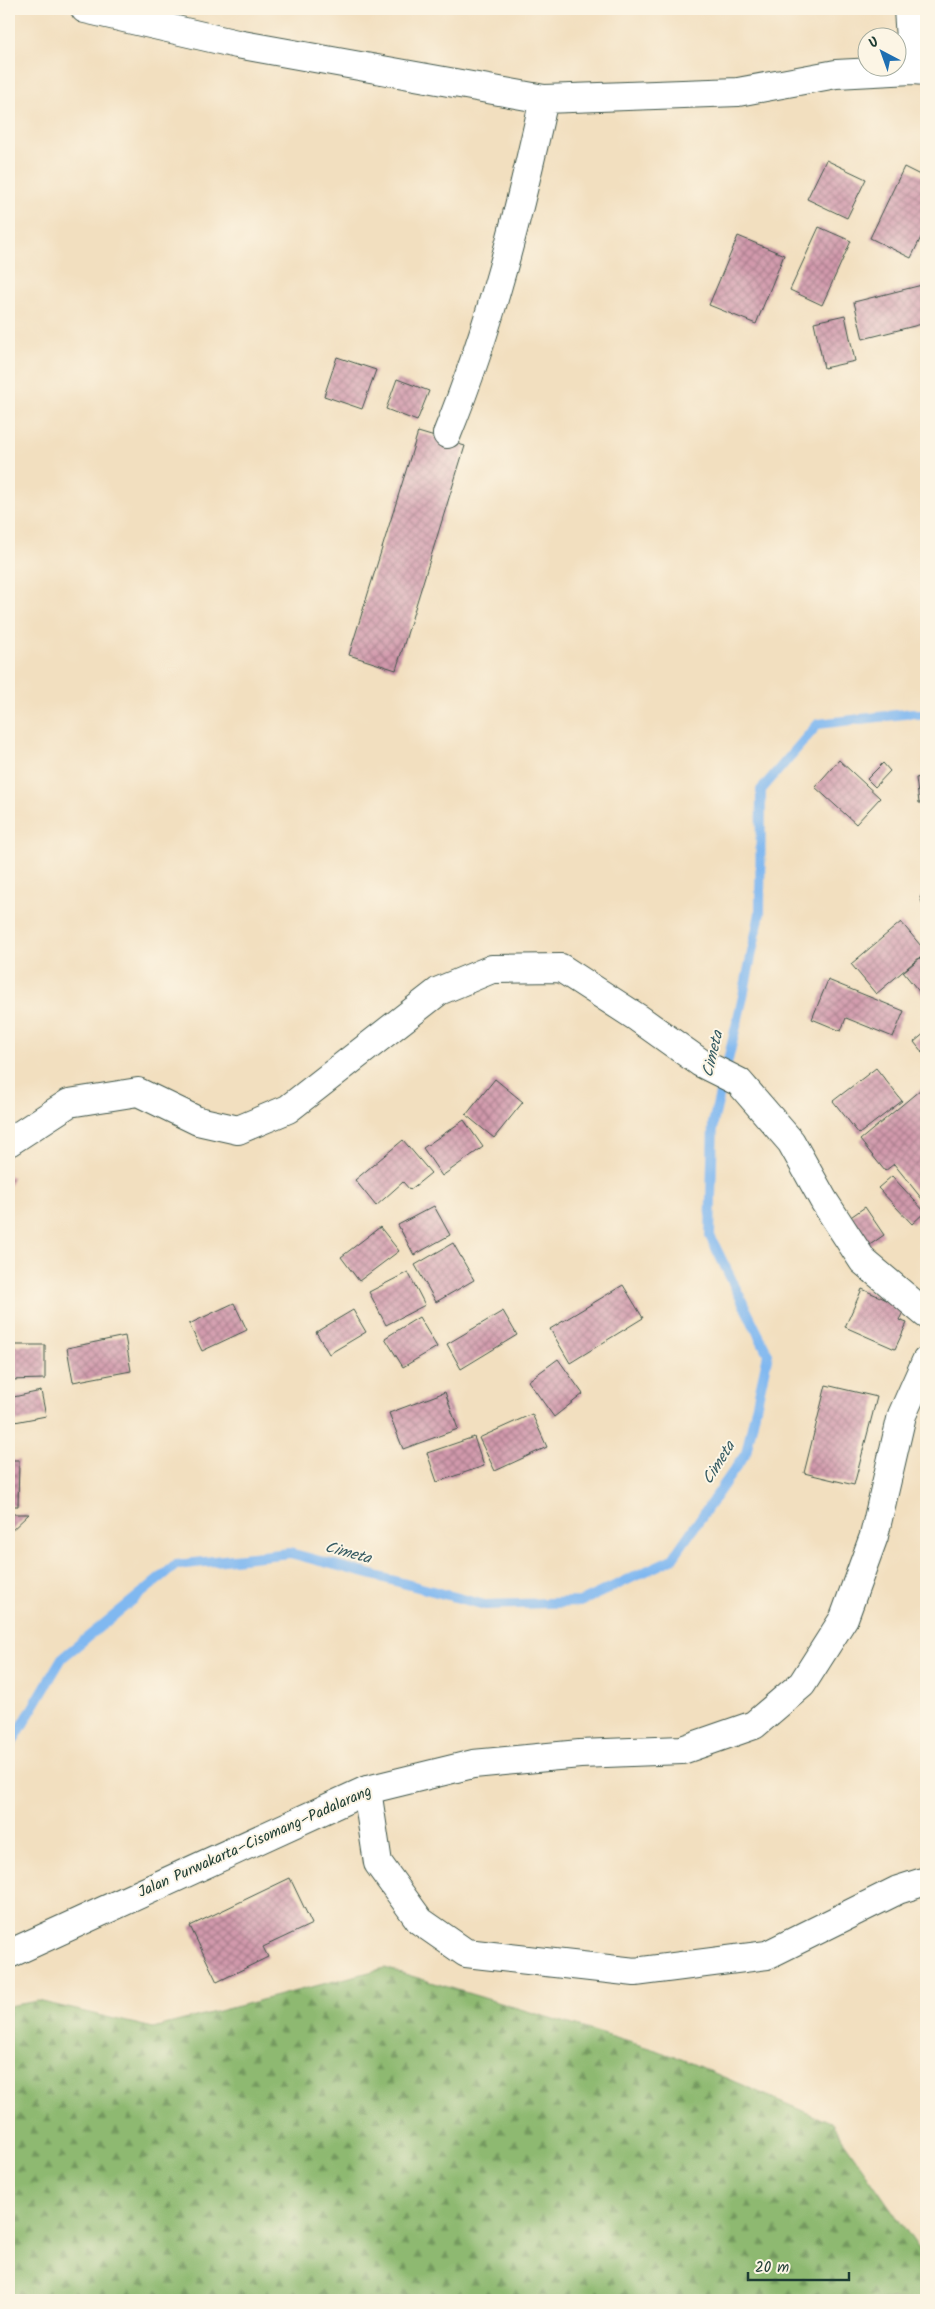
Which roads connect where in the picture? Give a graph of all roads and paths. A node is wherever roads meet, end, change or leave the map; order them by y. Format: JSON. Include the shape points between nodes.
{"nodes":[{"id":1,"x":86,"y":9,"type":"edge"},
{"id":2,"x":908,"y":9,"type":"edge"},
{"id":3,"x":919,"y":71,"type":"edge"},
{"id":4,"x":544,"y":99,"type":"junction"},
{"id":5,"x":447,"y":434,"type":"dead end"},
{"id":6,"x":9,"y":1142,"type":"edge"},
{"id":7,"x":926,"y":1314,"type":"edge"},
{"id":8,"x":926,"y":1360,"type":"edge"},
{"id":9,"x":367,"y":1790,"type":"junction"},
{"id":10,"x":926,"y":1881,"type":"edge"},
{"id":11,"x":9,"y":1954,"type":"edge"}],
"edges":[{"from":1,"to":4,"type":"main road","via":[[236,44]]},
{"from":2,"to":3,"type":"main road"},
{"from":3,"to":4,"type":"main road","via":[[836,74],[738,92]]},
{"from":4,"to":5,"type":"main road","via":[[529,168],[480,349]]},
{"from":6,"to":7,"type":"main road","via":[[70,1103],[138,1092],[198,1121],[238,1130],[288,1109],[439,991],[492,969],[561,968],[701,1063],[739,1082],[791,1142],[863,1261]]},
{"from":8,"to":9,"type":"main road","name":"Jalan Purwakarta–Cisomang–Padalarang","via":[[902,1416],[874,1536],[844,1618],[802,1684],[754,1726],[682,1750],[580,1754],[473,1764]]},
{"from":9,"to":10,"type":"main road","via":[[378,1863],[420,1921],[466,1953],[635,1972],[767,1955],[898,1890]]},
{"from":9,"to":11,"type":"main road","name":"Jalan Purwakarta–Cisomang–Padalarang"}]}
